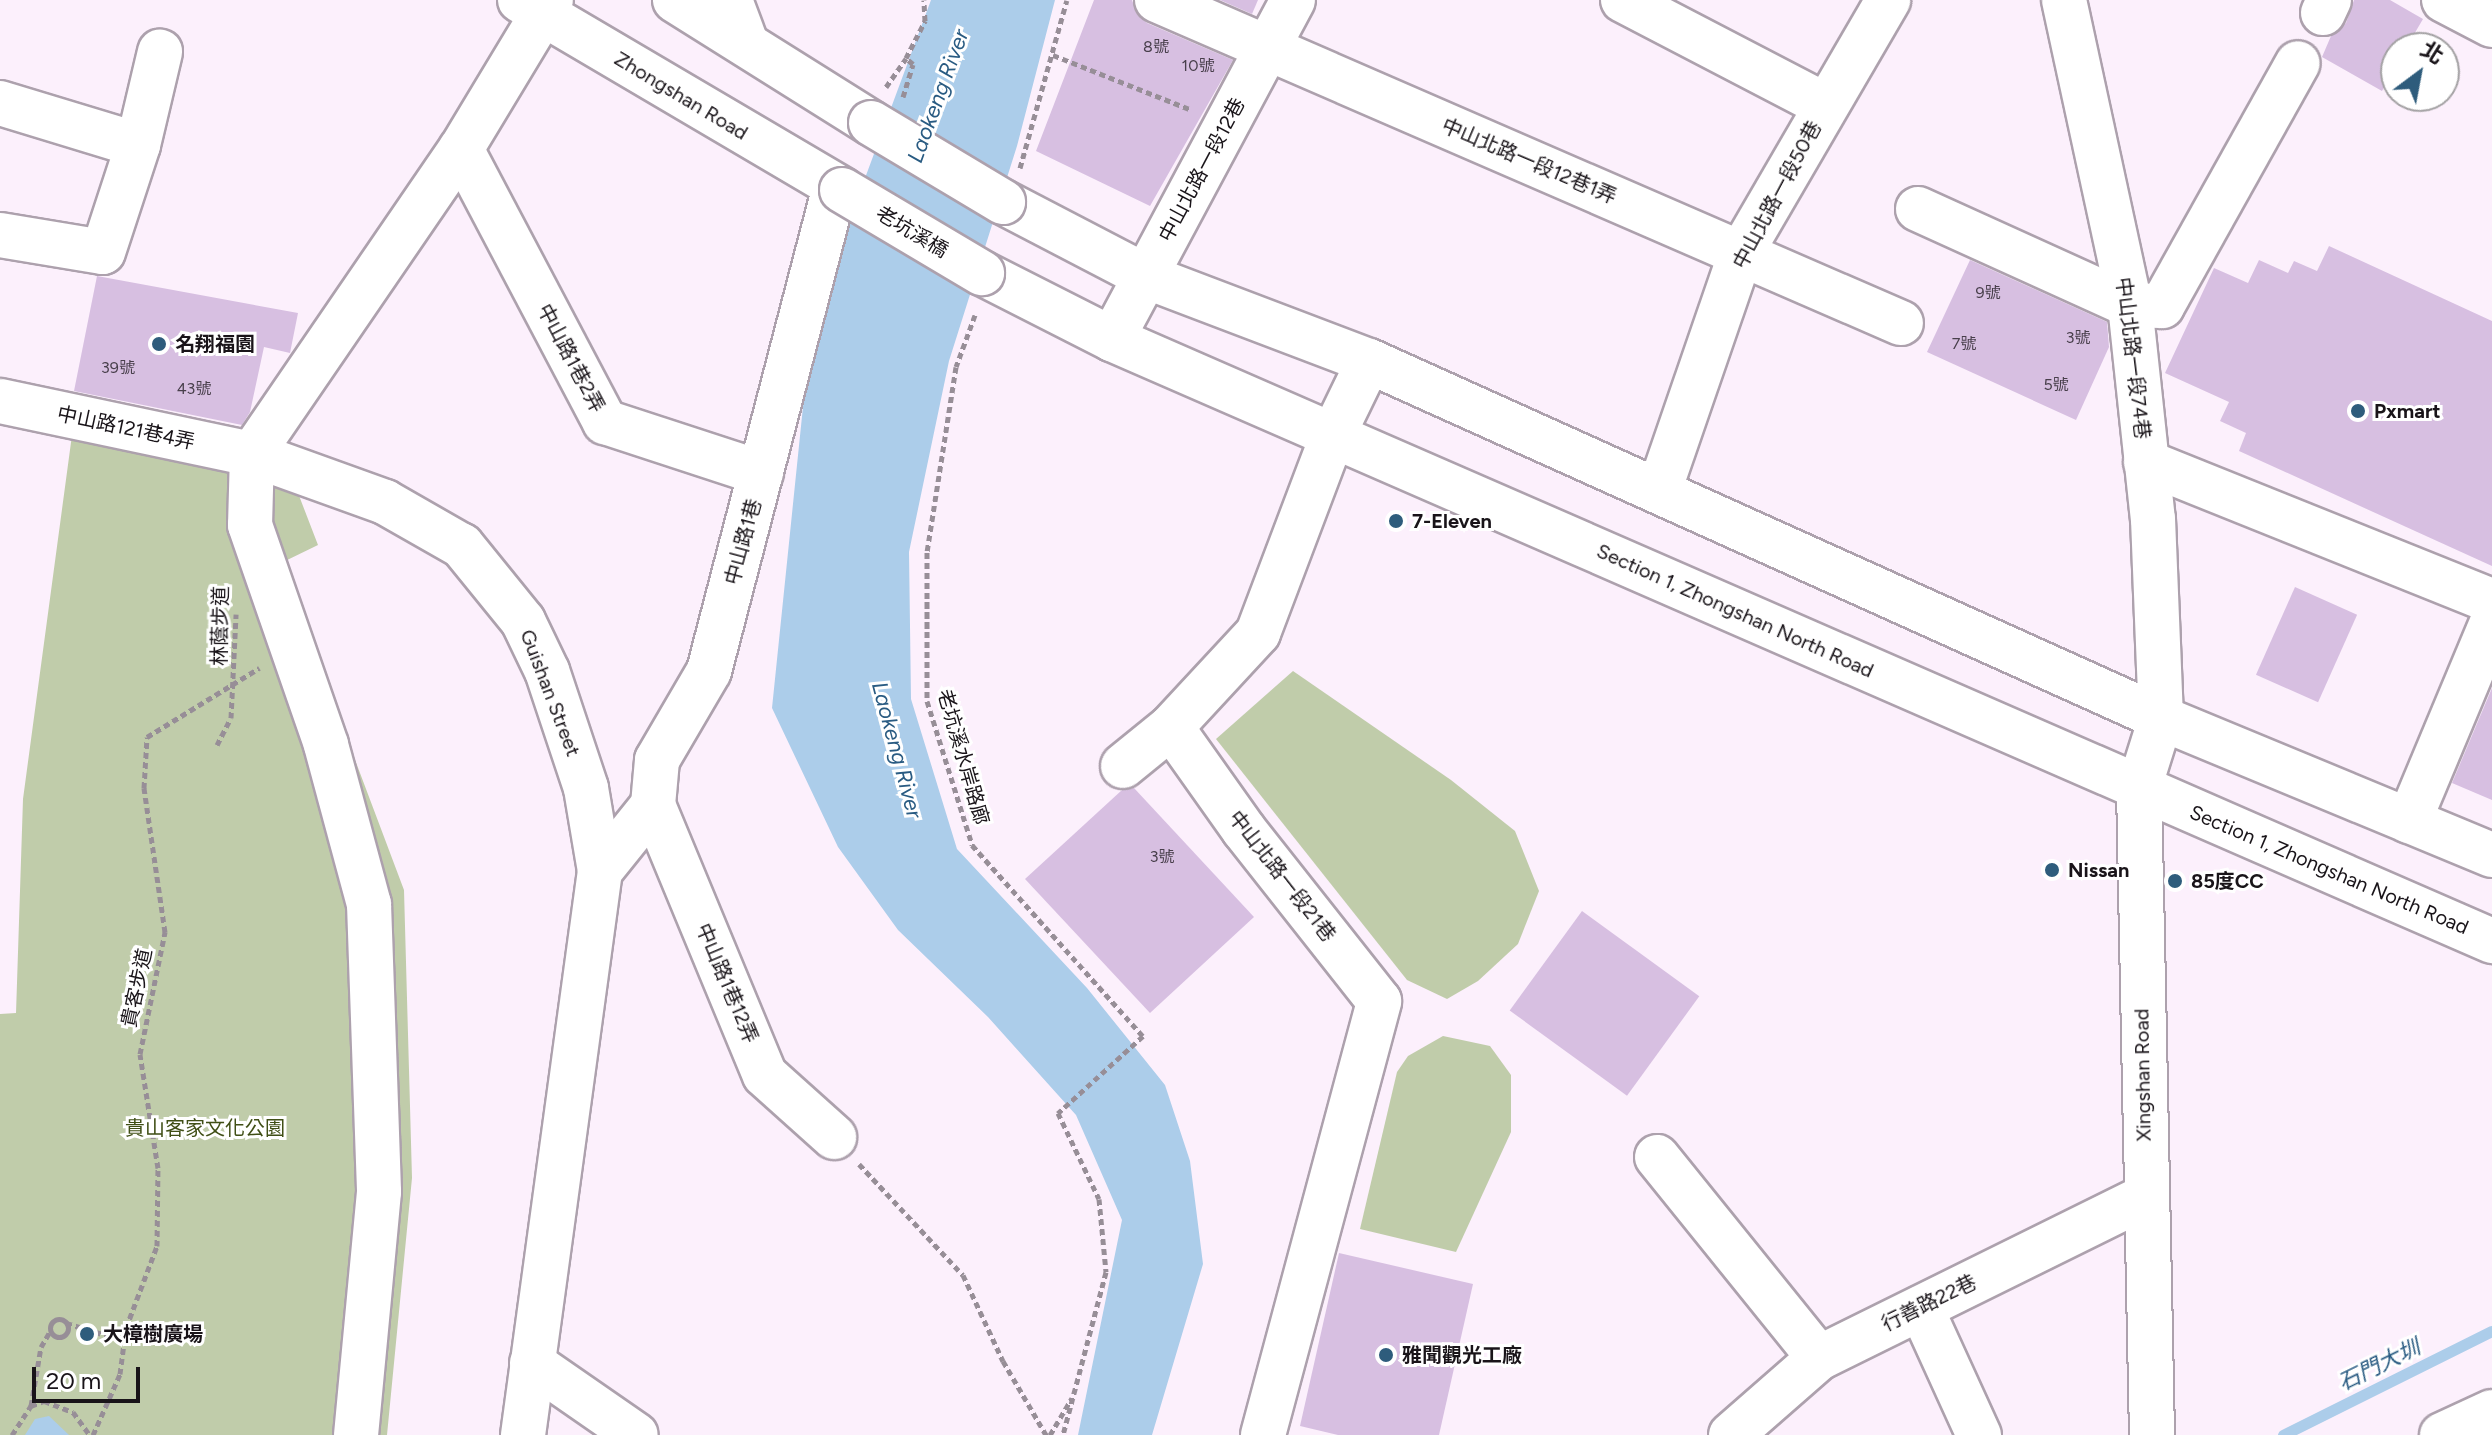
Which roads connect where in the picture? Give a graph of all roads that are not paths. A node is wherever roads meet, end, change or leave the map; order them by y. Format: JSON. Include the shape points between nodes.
{"nodes":[{"id":1,"x":675,"y":0,"type":"edge"},
{"id":2,"x":730,"y":0,"type":"edge"},
{"id":3,"x":1157,"y":0,"type":"edge"},
{"id":4,"x":1293,"y":0,"type":"edge"},
{"id":5,"x":1623,"y":0,"type":"edge"},
{"id":6,"x":1888,"y":0,"type":"edge"},
{"id":7,"x":2444,"y":0,"type":"edge"},
{"id":8,"x":2062,"y":2,"type":"edge"},
{"id":9,"x":538,"y":5,"type":"edge"},
{"id":10,"x":2492,"y":25,"type":"edge"},
{"id":11,"x":746,"y":43,"type":"junction"},
{"id":12,"x":1267,"y":48,"type":"junction"},
{"id":13,"x":160,"y":52,"type":"dead end"},
{"id":14,"x":2298,"y":63,"type":"dead end"},
{"id":15,"x":0,"y":103,"type":"edge"},
{"id":16,"x":1825,"y":105,"type":"junction"},
{"id":17,"x":138,"y":145,"type":"junction"},
{"id":18,"x":461,"y":149,"type":"junction"},
{"id":19,"x":838,"y":189,"type":"junction"},
{"id":20,"x":1918,"y":209,"type":"dead end"},
{"id":21,"x":0,"y":235,"type":"edge"},
{"id":22,"x":1741,"y":253,"type":"junction"},
{"id":23,"x":986,"y":275,"type":"joint"},
{"id":24,"x":1145,"y":276,"type":"junction"},
{"id":25,"x":2130,"y":305,"type":"junction"},
{"id":26,"x":1901,"y":323,"type":"dead end"},
{"id":27,"x":1112,"y":339,"type":"junction"},
{"id":28,"x":1369,"y":361,"type":"junction"},
{"id":29,"x":0,"y":401,"type":"edge"},
{"id":30,"x":1333,"y":435,"type":"junction"},
{"id":31,"x":252,"y":454,"type":"junction"},
{"id":32,"x":2146,"y":462,"type":"junction"},
{"id":33,"x":761,"y":473,"type":"junction"},
{"id":34,"x":1659,"y":491,"type":"junction"},
{"id":35,"x":2492,"y":601,"type":"edge"},
{"id":36,"x":2492,"y":623,"type":"edge"},
{"id":37,"x":2161,"y":718,"type":"junction"},
{"id":38,"x":1171,"y":727,"type":"junction"},
{"id":39,"x":1123,"y":766,"type":"dead end"},
{"id":40,"x":2139,"y":788,"type":"junction"},
{"id":41,"x":653,"y":805,"type":"junction"},
{"id":42,"x":2409,"y":821,"type":"junction"},
{"id":43,"x":2492,"y":855,"type":"edge"},
{"id":44,"x":600,"y":871,"type":"junction"},
{"id":45,"x":2492,"y":941,"type":"edge"},
{"id":46,"x":834,"y":1137,"type":"road end"},
{"id":47,"x":1657,"y":1157,"type":"dead end"},
{"id":48,"x":2145,"y":1197,"type":"junction"},
{"id":49,"x":1921,"y":1308,"type":"junction"},
{"id":50,"x":1819,"y":1358,"type":"junction"},
{"id":51,"x":532,"y":1363,"type":"junction"},
{"id":52,"x":2492,"y":1412,"type":"edge"},
{"id":53,"x":2142,"y":1429,"type":"edge"},
{"id":54,"x":356,"y":1435,"type":"edge"},
{"id":55,"x":523,"y":1435,"type":"edge"},
{"id":56,"x":636,"y":1435,"type":"edge"},
{"id":57,"x":1263,"y":1435,"type":"edge"},
{"id":58,"x":1731,"y":1435,"type":"edge"},
{"id":59,"x":1979,"y":1435,"type":"edge"},
{"id":60,"x":2442,"y":1435,"type":"edge"}],
"edges":[{"from":1,"to":11,"type":"street"},
{"from":2,"to":11,"type":"street"},
{"from":3,"to":12,"type":"street","name":"中山北路一段12巷1弄"},
{"from":4,"to":12,"type":"street","name":"中山北路一段12巷"},
{"from":5,"to":16,"type":"street"},
{"from":6,"to":16,"type":"street","name":"中山北路一段50巷"},
{"from":7,"to":10,"type":"street"},
{"from":8,"to":25,"type":"street","name":"中山北路一段74巷"},
{"from":9,"to":18,"type":"street"},
{"from":9,"to":19,"type":"street","name":"Zhongshan Road"},
{"from":11,"to":24,"type":"street","bridge":true,"via":[[1003,202]]},
{"from":12,"to":22,"type":"street","name":"中山北路一段12巷1弄"},
{"from":12,"to":24,"type":"street","name":"中山北路一段12巷"},
{"from":13,"to":17,"type":"street"},
{"from":14,"to":25,"type":"street","via":[[2162,306]]},
{"from":15,"to":17,"type":"street"},
{"from":16,"to":22,"type":"street","name":"中山北路一段50巷"},
{"from":17,"to":21,"type":"street","via":[[103,252]]},
{"from":18,"to":31,"type":"street"},
{"from":18,"to":33,"type":"street","name":"中山路1巷2弄","via":[[605,422]]},
{"from":19,"to":23,"type":"street","name":"老坑溪橋","bridge":true},
{"from":19,"to":33,"type":"street","name":"中山路1巷"},
{"from":20,"to":25,"type":"street"},
{"from":22,"to":26,"type":"street","name":"中山北路一段12巷1弄"},
{"from":22,"to":34,"type":"street","name":"中山北路一段50巷"},
{"from":23,"to":27,"type":"street","name":"Section 1, Zhongshan North Road"},
{"from":24,"to":27,"type":"street","name":"中山北路一段12巷"},
{"from":24,"to":28,"type":"street"},
{"from":25,"to":32,"type":"street","name":"中山北路一段74巷"},
{"from":27,"to":30,"type":"street","name":"Section 1, Zhongshan North Road"},
{"from":28,"to":30,"type":"street"},
{"from":28,"to":34,"type":"street"},
{"from":29,"to":31,"type":"street","name":"中山路121巷4弄"},
{"from":30,"to":38,"type":"street","via":[[1258,633]]},
{"from":30,"to":40,"type":"street","name":"Section 1, Zhongshan North Road"},
{"from":31,"to":44,"type":"street","name":"Guishan Street","via":[[385,502],[462,546],[523,621],[547,671],[586,788]]},
{"from":31,"to":54,"type":"street","via":[[250,525],[326,745],[369,904],[379,1192]]},
{"from":32,"to":35,"type":"street"},
{"from":32,"to":37,"type":"street","name":"中山北路一段74巷"},
{"from":33,"to":41,"type":"street","name":"中山路1巷","via":[[709,671],[657,760]]},
{"from":34,"to":37,"type":"street"},
{"from":36,"to":42,"type":"street"},
{"from":37,"to":40,"type":"street","name":"Xingshan Road"},
{"from":37,"to":42,"type":"street"},
{"from":38,"to":39,"type":"street"},
{"from":38,"to":57,"type":"street","name":"中山北路一段21巷","via":[[1244,830],[1379,1001]]},
{"from":40,"to":45,"type":"street","name":"Section 1, Zhongshan North Road"},
{"from":40,"to":48,"type":"street","name":"Xingshan Road"},
{"from":41,"to":44,"type":"street"},
{"from":41,"to":46,"type":"street","name":"中山路1巷12弄","via":[[765,1075]]},
{"from":42,"to":43,"type":"street"},
{"from":44,"to":51,"type":"street","name":"Guishan Street"},
{"from":47,"to":50,"type":"street"},
{"from":48,"to":49,"type":"street","name":"行善路22巷"},
{"from":48,"to":53,"type":"street","name":"Xingshan Road"},
{"from":49,"to":50,"type":"street","name":"行善路22巷"},
{"from":49,"to":59,"type":"street"},
{"from":50,"to":58,"type":"street","name":"行善路22巷"},
{"from":51,"to":55,"type":"street","name":"Guishan Street"},
{"from":51,"to":56,"type":"street"},
{"from":52,"to":60,"type":"street"}]}
